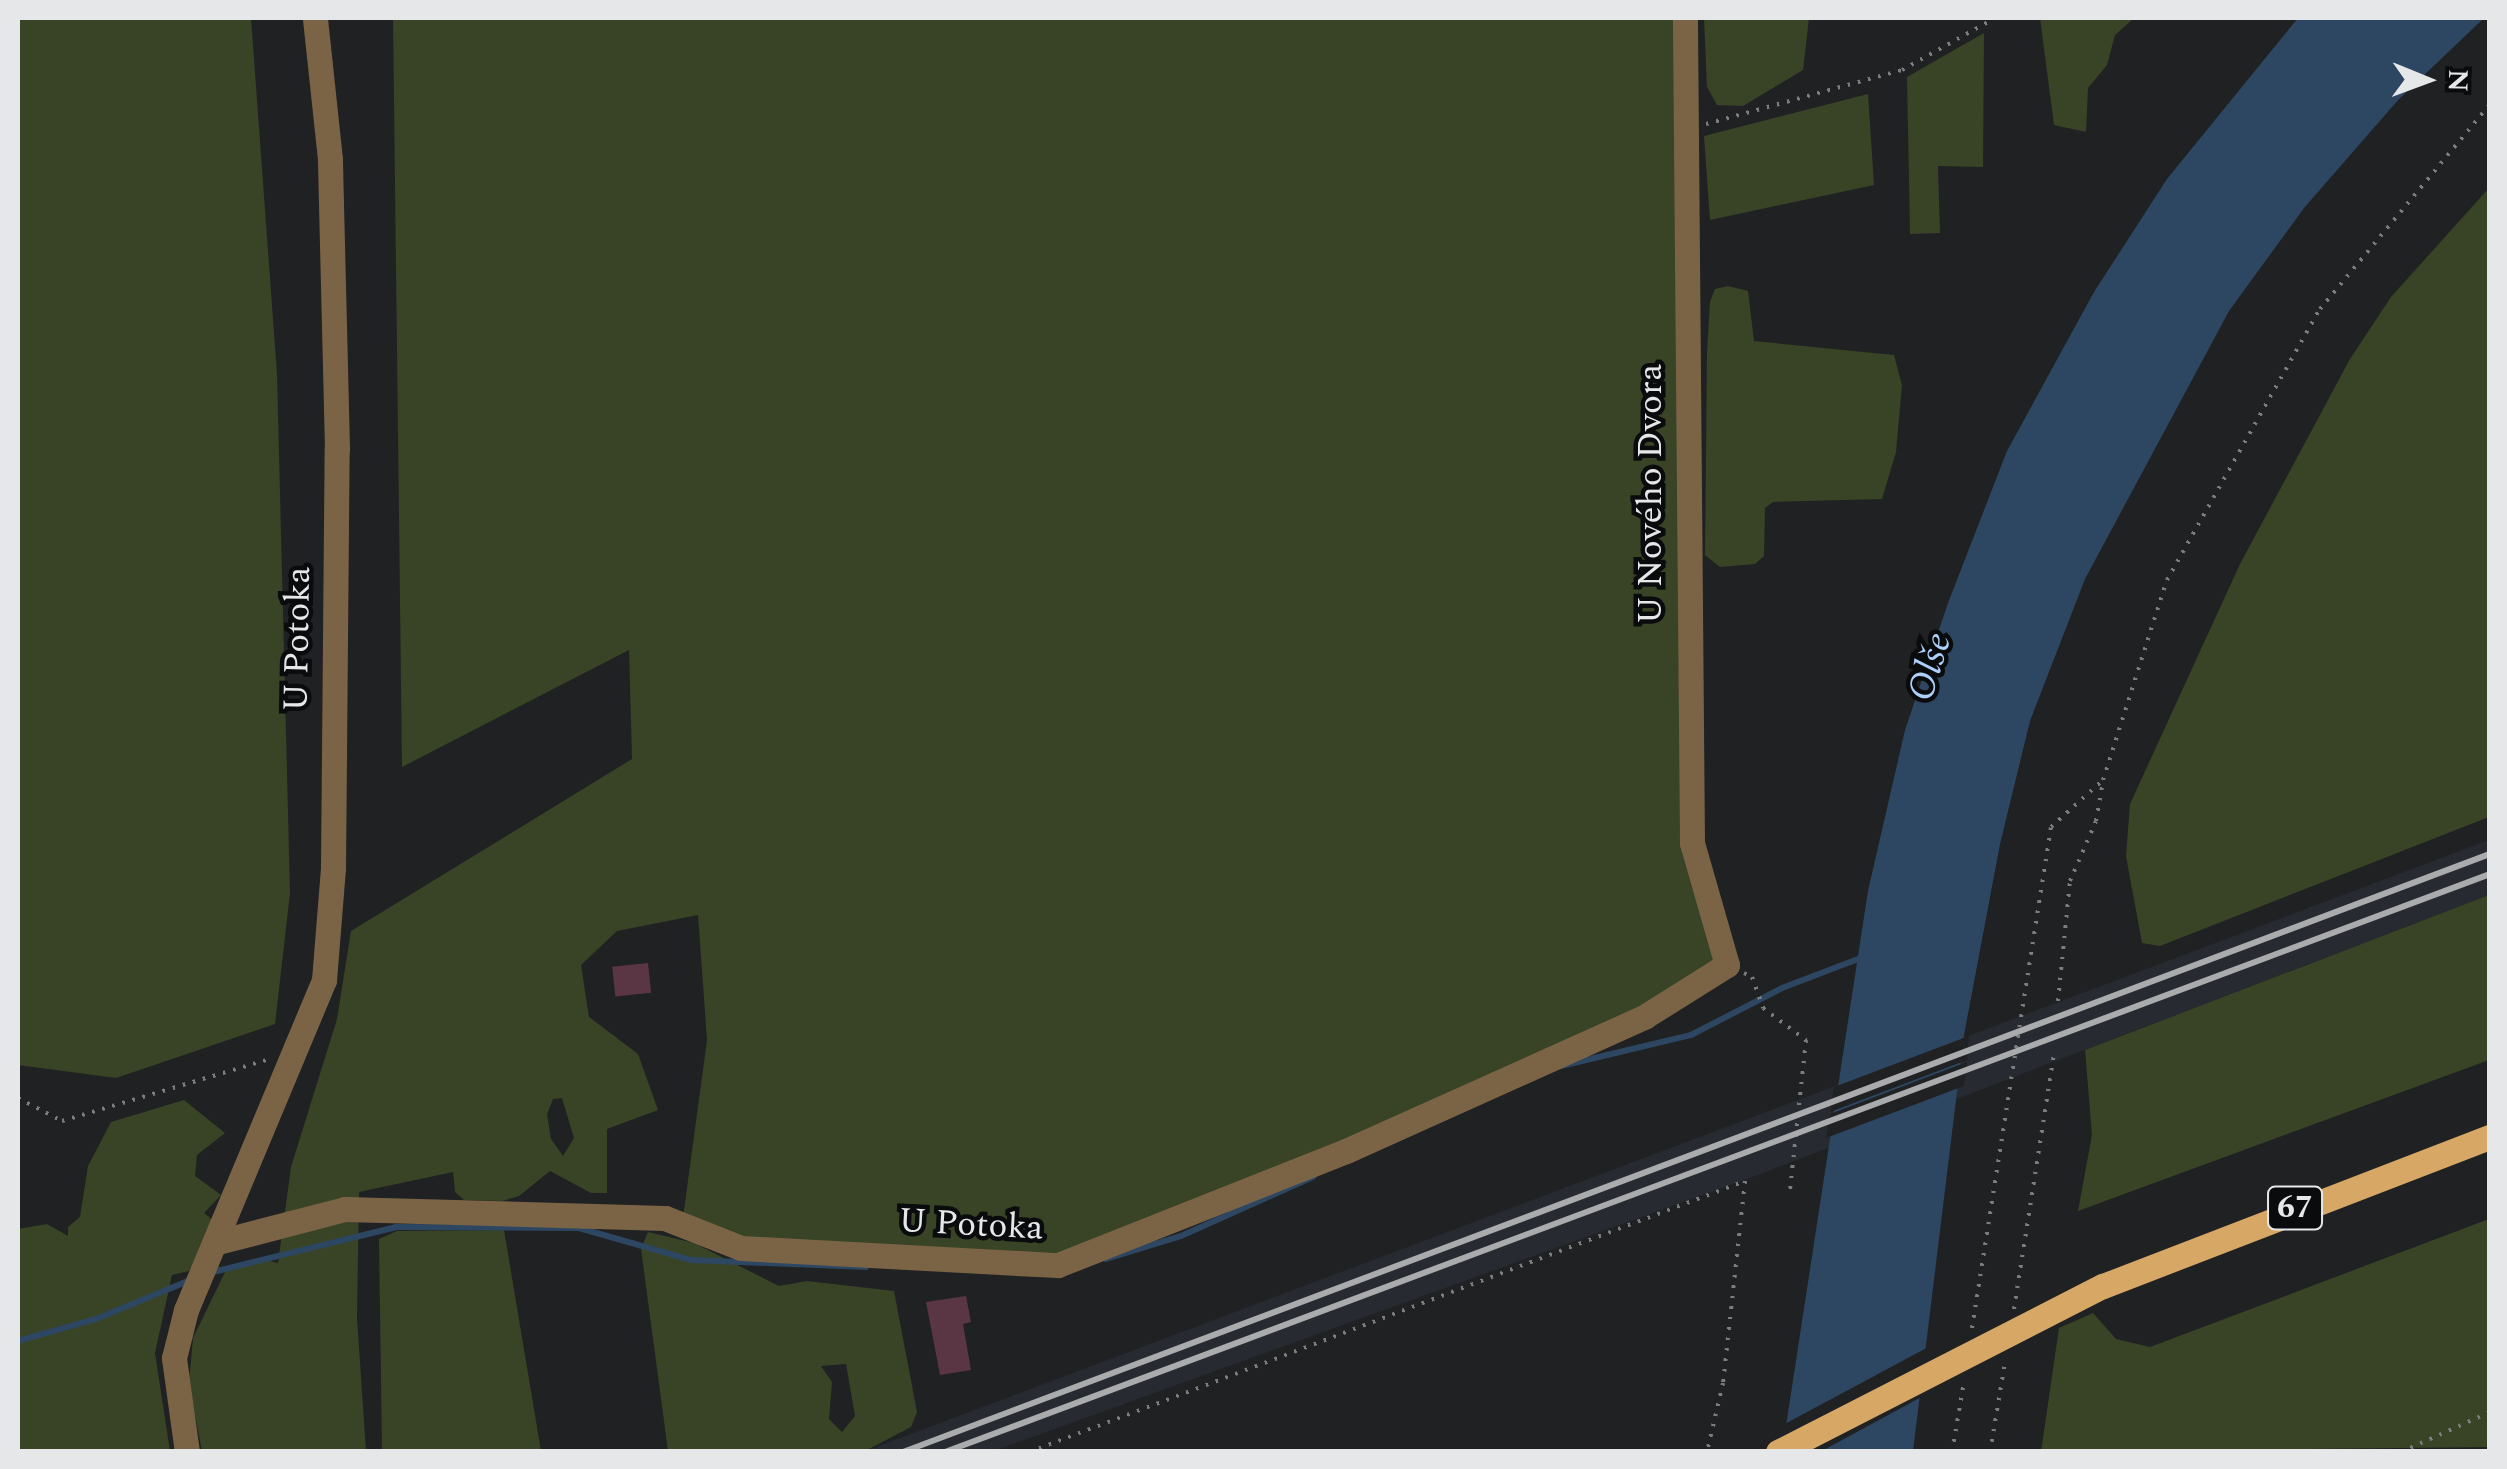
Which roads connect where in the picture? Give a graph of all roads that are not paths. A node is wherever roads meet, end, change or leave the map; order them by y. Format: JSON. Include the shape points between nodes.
{"nodes":[{"id":1,"x":314,"y":18,"type":"edge"},
{"id":2,"x":1685,"y":18,"type":"edge"},
{"id":3,"x":1727,"y":965,"type":"joint"},
{"id":4,"x":2490,"y":1137,"type":"edge"},
{"id":5,"x":218,"y":1242,"type":"junction"},
{"id":6,"x":188,"y":1452,"type":"edge"},
{"id":7,"x":1778,"y":1452,"type":"edge"}],
"edges":[{"from":1,"to":5,"type":"street","name":"U Potoka","via":[[330,160],[337,430],[333,868],[324,980]]},
{"from":2,"to":3,"type":"street","name":"U Nového Dvora","via":[[1692,843]]},
{"from":3,"to":5,"type":"street","name":"U Potoka","via":[[1644,1017],[1346,1151],[1058,1265],[741,1248],[665,1218],[365,1209]]},
{"from":4,"to":7,"type":"main road","number":"67","bridge":true,"via":[[2103,1286]]},
{"from":5,"to":6,"type":"street","name":"U Potoka","via":[[186,1310],[174,1358]]}]}
